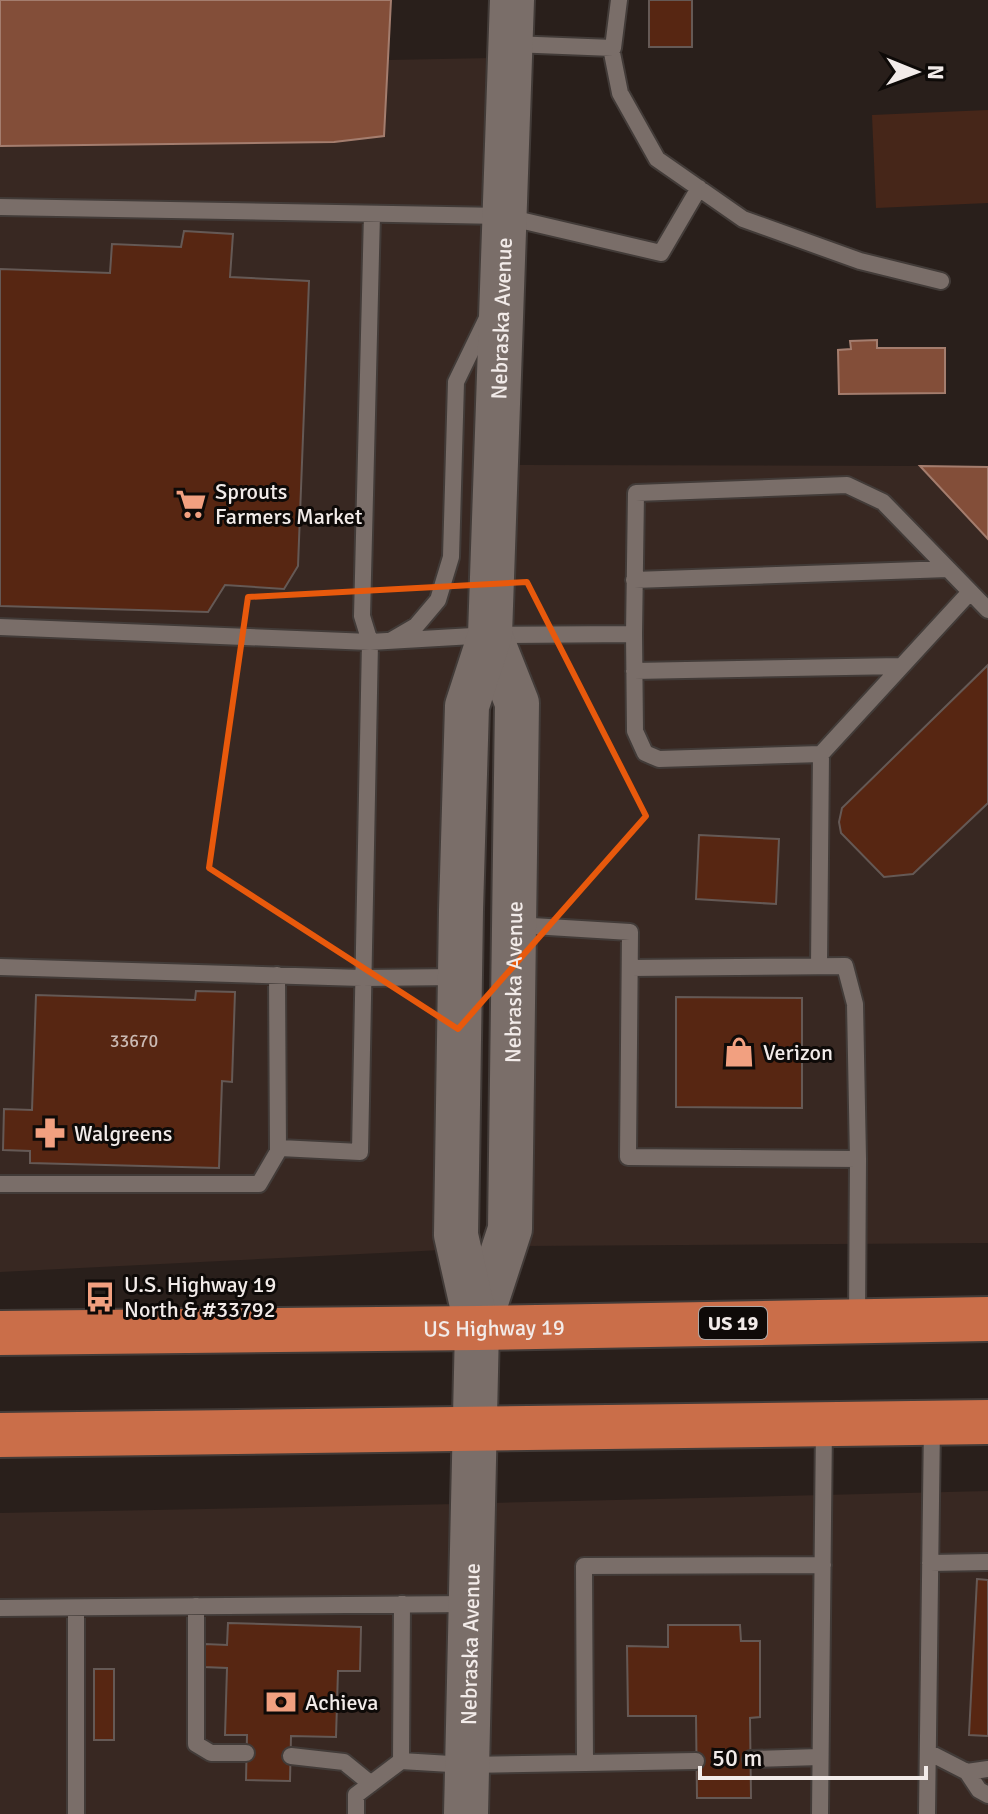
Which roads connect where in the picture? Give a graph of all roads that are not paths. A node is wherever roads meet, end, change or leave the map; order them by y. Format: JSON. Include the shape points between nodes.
{"nodes":[{"id":1,"x":512,"y":0,"type":"edge"},
{"id":2,"x":619,"y":0,"type":"edge"},
{"id":3,"x":510,"y":44,"type":"junction"},
{"id":4,"x":611,"y":48,"type":"junction"},
{"id":5,"x":699,"y":188,"type":"junction"},
{"id":6,"x":0,"y":207,"type":"edge"},
{"id":7,"x":372,"y":214,"type":"junction"},
{"id":8,"x":503,"y":216,"type":"junction"},
{"id":9,"x":941,"y":281,"type":"dead end"},
{"id":10,"x":500,"y":291,"type":"junction"},
{"id":11,"x":948,"y":569,"type":"junction"},
{"id":12,"x":634,"y":580,"type":"junction"},
{"id":13,"x":970,"y":592,"type":"junction"},
{"id":14,"x":988,"y":610,"type":"edge"},
{"id":15,"x":0,"y":627,"type":"edge"},
{"id":16,"x":634,"y":634,"type":"junction"},
{"id":17,"x":490,"y":635,"type":"junction"},
{"id":18,"x":390,"y":641,"type":"junction"},
{"id":19,"x":370,"y":642,"type":"junction"},
{"id":20,"x":901,"y":666,"type":"junction"},
{"id":21,"x":634,"y":671,"type":"junction"},
{"id":22,"x":821,"y":754,"type":"junction"},
{"id":23,"x":514,"y":925,"type":"junction"},
{"id":24,"x":819,"y":966,"type":"junction"},
{"id":25,"x":0,"y":967,"type":"edge"},
{"id":26,"x":630,"y":968,"type":"junction"},
{"id":27,"x":277,"y":975,"type":"junction"},
{"id":28,"x":459,"y":977,"type":"junction"},
{"id":29,"x":362,"y":978,"type":"junction"},
{"id":30,"x":278,"y":1151,"type":"junction"},
{"id":31,"x":858,"y":1159,"type":"junction"},
{"id":32,"x":0,"y":1184,"type":"edge"},
{"id":33,"x":988,"y":1319,"type":"edge"},
{"id":34,"x":857,"y":1321,"type":"junction"},
{"id":35,"x":477,"y":1328,"type":"junction"},
{"id":36,"x":0,"y":1333,"type":"edge"},
{"id":37,"x":932,"y":1422,"type":"junction"},
{"id":38,"x":988,"y":1422,"type":"edge"},
{"id":39,"x":824,"y":1423,"type":"junction"},
{"id":40,"x":477,"y":1429,"type":"junction"},
{"id":41,"x":0,"y":1435,"type":"edge"},
{"id":42,"x":988,"y":1562,"type":"edge"},
{"id":43,"x":930,"y":1563,"type":"junction"},
{"id":44,"x":823,"y":1565,"type":"junction"},
{"id":45,"x":402,"y":1604,"type":"junction"},
{"id":46,"x":472,"y":1604,"type":"junction"},
{"id":47,"x":196,"y":1606,"type":"junction"},
{"id":48,"x":0,"y":1608,"type":"edge"},
{"id":49,"x":76,"y":1608,"type":"junction"},
{"id":50,"x":928,"y":1752,"type":"junction"},
{"id":51,"x":246,"y":1753,"type":"dead end"},
{"id":52,"x":291,"y":1756,"type":"dead end"},
{"id":53,"x":820,"y":1757,"type":"junction"},
{"id":54,"x":751,"y":1759,"type":"dead end"},
{"id":55,"x":401,"y":1761,"type":"junction"},
{"id":56,"x":696,"y":1761,"type":"dead end"},
{"id":57,"x":585,"y":1763,"type":"junction"},
{"id":58,"x":467,"y":1765,"type":"junction"},
{"id":59,"x":988,"y":1769,"type":"edge"},
{"id":60,"x":967,"y":1772,"type":"junction"},
{"id":61,"x":371,"y":1784,"type":"junction"},
{"id":62,"x":988,"y":1795,"type":"edge"},
{"id":63,"x":76,"y":1814,"type":"edge"},
{"id":64,"x":356,"y":1814,"type":"edge"},
{"id":65,"x":466,"y":1814,"type":"edge"},
{"id":66,"x":820,"y":1814,"type":"edge"},
{"id":67,"x":927,"y":1814,"type":"edge"}],
"edges":[{"from":1,"to":3,"type":"main road","name":"Nebraska Avenue"},
{"from":2,"to":4,"type":"lane"},
{"from":3,"to":4,"type":"lane"},
{"from":3,"to":8,"type":"main road","name":"Nebraska Avenue"},
{"from":4,"to":5,"type":"lane","via":[[620,93],[657,159]]},
{"from":5,"to":8,"type":"lane","via":[[661,253]]},
{"from":5,"to":9,"type":"lane","via":[[743,219],[860,261]]},
{"from":6,"to":7,"type":"lane"},
{"from":7,"to":8,"type":"lane"},
{"from":7,"to":19,"type":"lane","via":[[362,616]]},
{"from":8,"to":10,"type":"main road","name":"Nebraska Avenue"},
{"from":10,"to":17,"type":"main road","name":"Nebraska Avenue"},
{"from":10,"to":18,"type":"lane","via":[[456,382],[451,557],[438,600],[416,626]]},
{"from":11,"to":12,"type":"lane"},
{"from":11,"to":12,"type":"lane","via":[[883,502],[847,485],[636,493]]},
{"from":11,"to":13,"type":"lane"},
{"from":12,"to":16,"type":"lane"},
{"from":13,"to":14,"type":"lane"},
{"from":13,"to":20,"type":"lane"},
{"from":15,"to":19,"type":"lane"},
{"from":16,"to":17,"type":"lane"},
{"from":16,"to":21,"type":"lane"},
{"from":17,"to":18,"type":"lane"},
{"from":17,"to":23,"type":"main road","name":"Nebraska Avenue","via":[[517,703]]},
{"from":17,"to":28,"type":"main road","name":"Nebraska Avenue","via":[[467,706]]},
{"from":18,"to":19,"type":"lane"},
{"from":19,"to":29,"type":"lane"},
{"from":20,"to":21,"type":"lane"},
{"from":20,"to":22,"type":"lane"},
{"from":21,"to":22,"type":"lane","via":[[635,731],[645,753],[659,759]]},
{"from":22,"to":24,"type":"lane"},
{"from":23,"to":26,"type":"lane","via":[[630,932]]},
{"from":23,"to":35,"type":"main road","name":"Nebraska Avenue","via":[[510,1229]]},
{"from":24,"to":26,"type":"lane"},
{"from":24,"to":31,"type":"lane","via":[[845,966],[855,1004]]},
{"from":25,"to":27,"type":"lane"},
{"from":26,"to":31,"type":"lane","via":[[628,1157]]},
{"from":27,"to":29,"type":"lane"},
{"from":27,"to":30,"type":"lane"},
{"from":28,"to":29,"type":"lane"},
{"from":28,"to":35,"type":"main road","name":"Nebraska Avenue","via":[[456,1235]]},
{"from":29,"to":30,"type":"lane","via":[[360,1152]]},
{"from":30,"to":32,"type":"lane","via":[[259,1184]]},
{"from":31,"to":34,"type":"lane"},
{"from":33,"to":34,"type":"highway","name":"US Highway 19","number":"US 19"},
{"from":34,"to":35,"type":"highway","name":"US Highway 19","number":"US 19"},
{"from":35,"to":36,"type":"highway","name":"US Highway 19","number":"US 19"},
{"from":35,"to":40,"type":"main road","name":"Nebraska Avenue"},
{"from":37,"to":38,"type":"highway"},
{"from":37,"to":39,"type":"highway"},
{"from":37,"to":43,"type":"lane"},
{"from":39,"to":40,"type":"highway"},
{"from":39,"to":44,"type":"lane"},
{"from":40,"to":41,"type":"highway"},
{"from":40,"to":46,"type":"main road","name":"Nebraska Avenue"},
{"from":42,"to":43,"type":"lane"},
{"from":43,"to":50,"type":"lane"},
{"from":44,"to":53,"type":"lane"},
{"from":44,"to":57,"type":"lane","via":[[584,1566]]},
{"from":45,"to":46,"type":"lane"},
{"from":45,"to":47,"type":"lane"},
{"from":45,"to":55,"type":"lane"},
{"from":46,"to":58,"type":"main road","name":"Nebraska Avenue"},
{"from":47,"to":49,"type":"lane"},
{"from":47,"to":51,"type":"lane","via":[[196,1744],[211,1753]]},
{"from":48,"to":49,"type":"lane"},
{"from":49,"to":63,"type":"lane"},
{"from":50,"to":60,"type":"lane"},
{"from":50,"to":67,"type":"lane"},
{"from":52,"to":61,"type":"lane","via":[[344,1762]]},
{"from":53,"to":54,"type":"lane"},
{"from":53,"to":66,"type":"lane"},
{"from":55,"to":58,"type":"lane"},
{"from":55,"to":61,"type":"lane"},
{"from":56,"to":57,"type":"lane"},
{"from":57,"to":58,"type":"lane"},
{"from":58,"to":65,"type":"main road","name":"Nebraska Avenue"},
{"from":59,"to":60,"type":"lane"},
{"from":60,"to":62,"type":"lane"},
{"from":61,"to":64,"type":"lane","via":[[356,1795]]}]}
